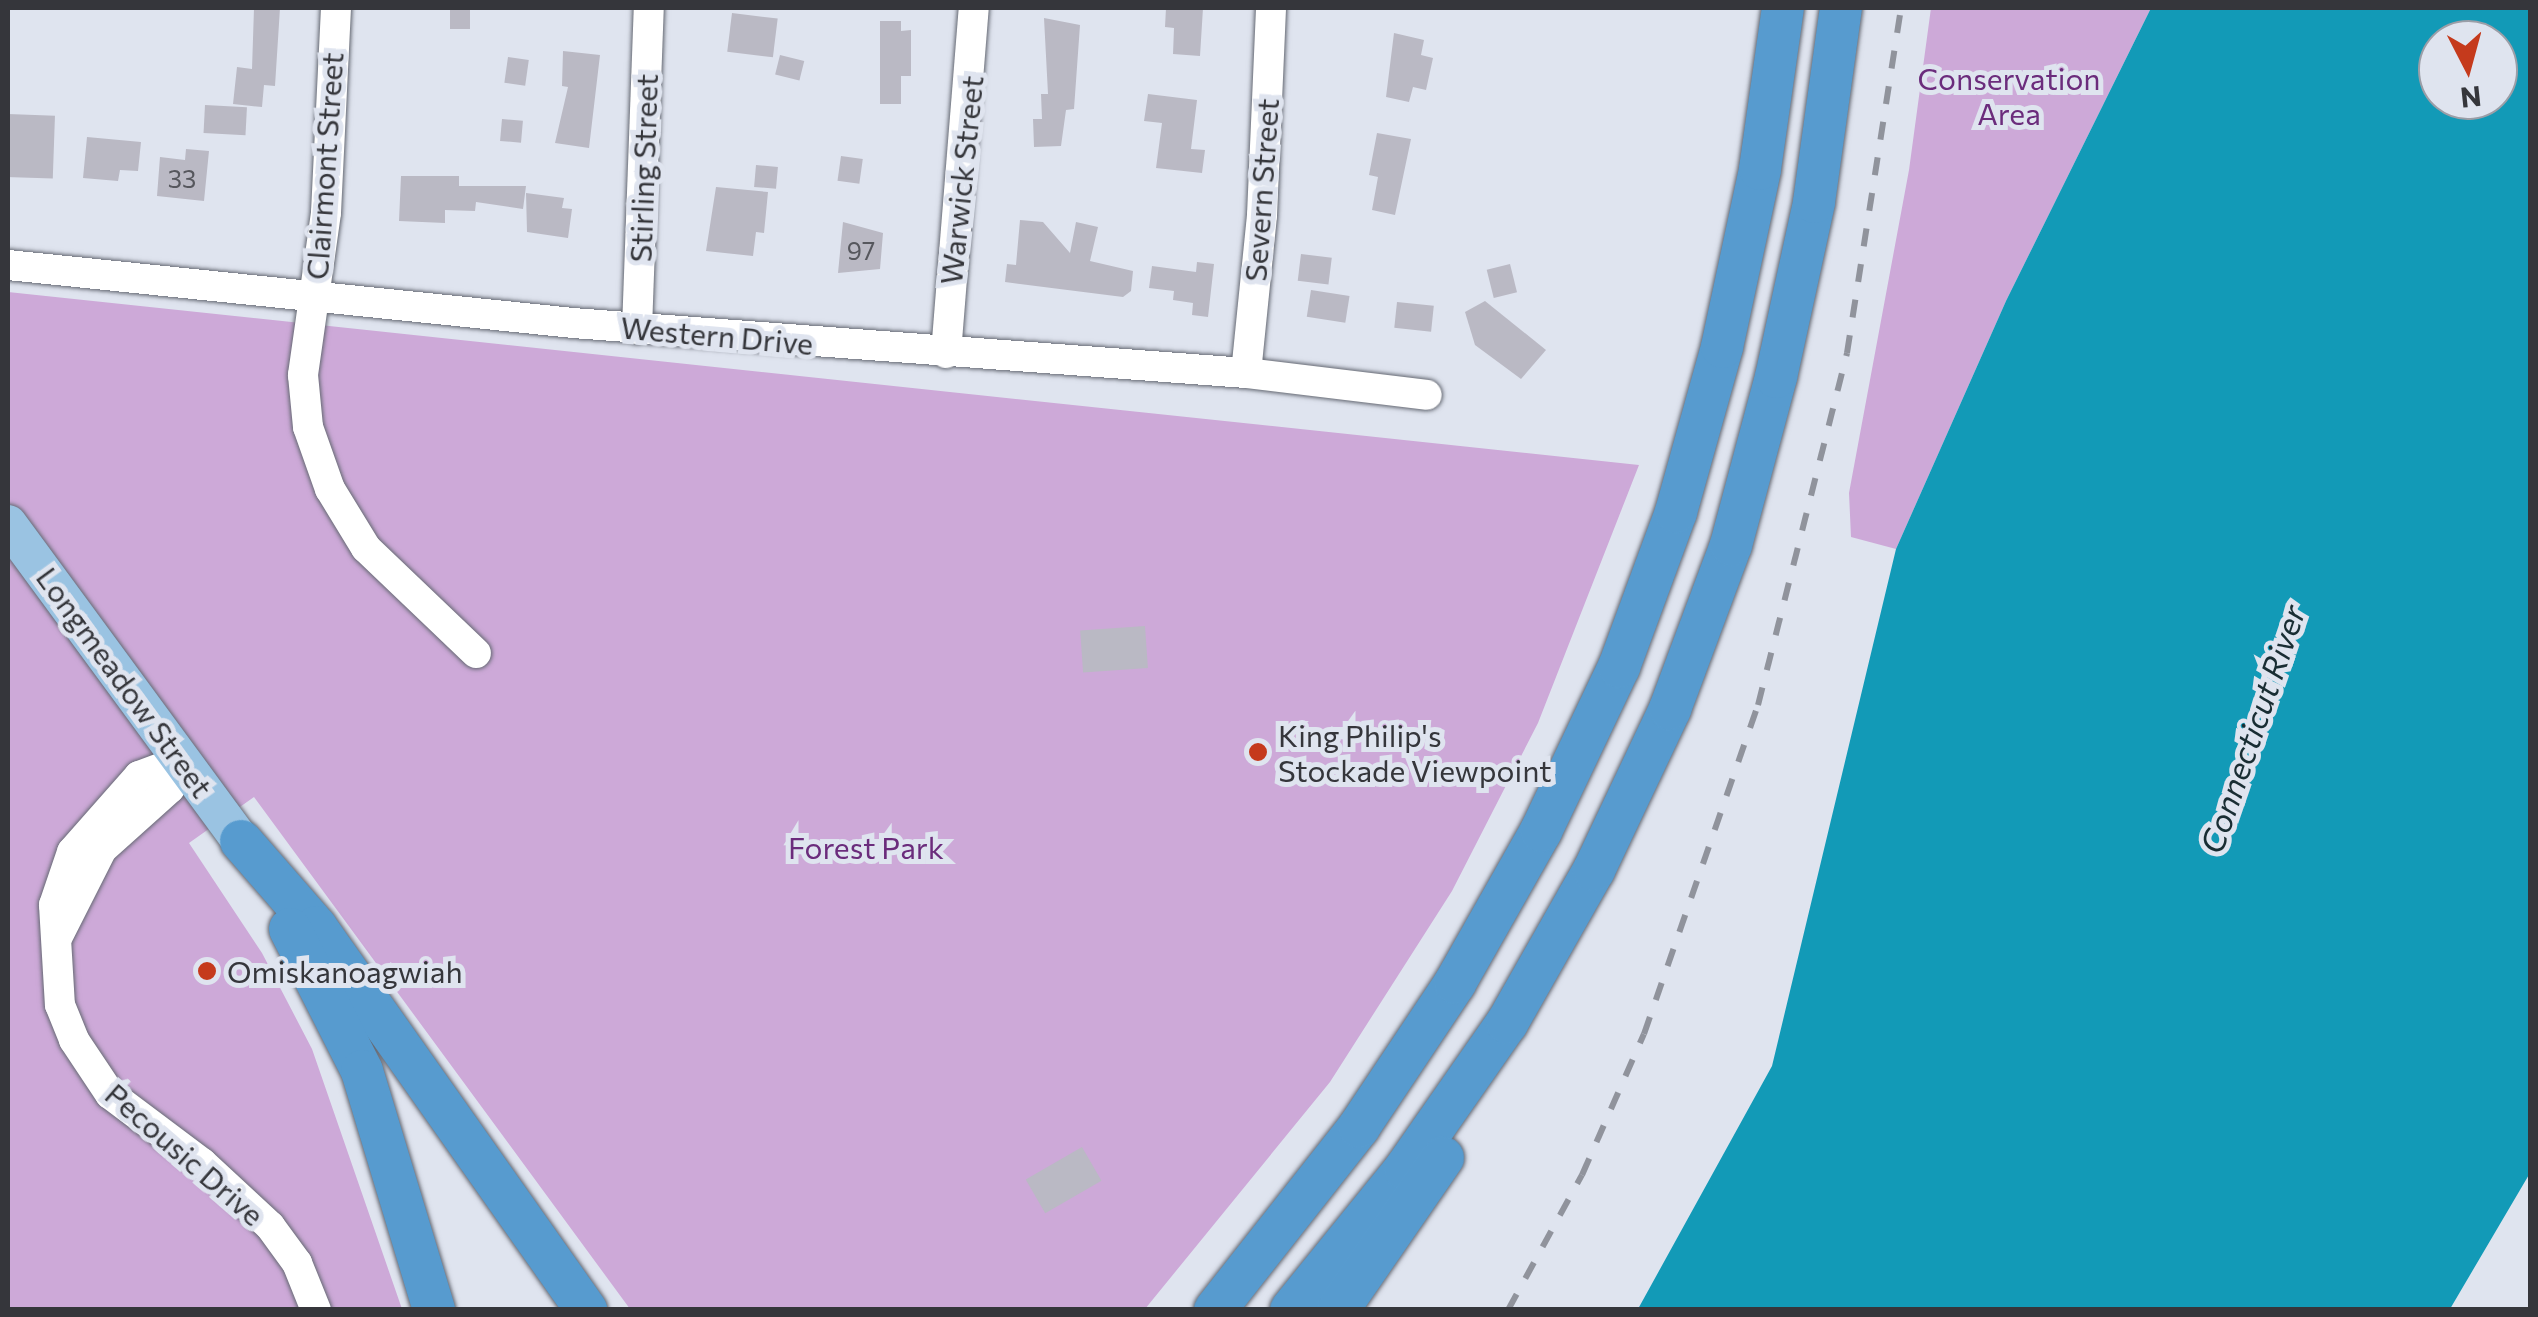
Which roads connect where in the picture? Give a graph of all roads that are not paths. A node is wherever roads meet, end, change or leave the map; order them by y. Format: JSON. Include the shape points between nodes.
{"nodes":[{"id":1,"x":336,"y":8,"type":"edge"},
{"id":2,"x":649,"y":8,"type":"edge"},
{"id":3,"x":974,"y":8,"type":"edge"},
{"id":4,"x":1270,"y":8,"type":"edge"},
{"id":5,"x":1783,"y":8,"type":"edge"},
{"id":6,"x":1841,"y":8,"type":"edge"},
{"id":7,"x":8,"y":265,"type":"edge"},
{"id":8,"x":313,"y":311,"type":"junction"},
{"id":9,"x":637,"y":329,"type":"junction"},
{"id":10,"x":946,"y":353,"type":"junction"},
{"id":11,"x":1246,"y":372,"type":"junction"},
{"id":12,"x":1427,"y":395,"type":"dead end"},
{"id":13,"x":8,"y":524,"type":"edge"},
{"id":14,"x":476,"y":653,"type":"dead end"},
{"id":15,"x":182,"y":760,"type":"junction"},
{"id":16,"x":241,"y":841,"type":"junction"},
{"id":17,"x":1506,"y":1022,"type":"junction"},
{"id":18,"x":316,"y":1310,"type":"edge"},
{"id":19,"x":434,"y":1310,"type":"edge"},
{"id":20,"x":586,"y":1310,"type":"edge"},
{"id":21,"x":1215,"y":1310,"type":"edge"},
{"id":22,"x":1291,"y":1310,"type":"edge"},
{"id":23,"x":1338,"y":1310,"type":"edge"}],
"edges":[{"from":1,"to":8,"type":"street","name":"Clairmont Street"},
{"from":2,"to":9,"type":"street","name":"Stirling Street"},
{"from":3,"to":10,"type":"street","name":"Warwick Street"},
{"from":4,"to":11,"type":"street","name":"Severn Street","via":[[1262,215]]},
{"from":5,"to":21,"type":"highway","via":[[1760,170],[1722,347],[1676,512],[1619,667],[1541,831],[1455,983],[1359,1128]]},
{"from":6,"to":17,"type":"highway","via":[[1810,220],[1731,545],[1635,789]]},
{"from":7,"to":8,"type":"street","name":"Western Drive"},
{"from":8,"to":9,"type":"street","name":"Western Drive"},
{"from":8,"to":14,"type":"street","name":"Clairmont Street","via":[[306,410],[330,489],[383,567]]},
{"from":9,"to":10,"type":"street","name":"Western Drive"},
{"from":10,"to":11,"type":"street","name":"Western Drive"},
{"from":11,"to":12,"type":"street","name":"Western Drive"},
{"from":13,"to":15,"type":"main road","name":"Longmeadow Street"},
{"from":15,"to":16,"type":"main road","name":"Longmeadow Street"},
{"from":15,"to":18,"type":"street","name":"Pecousic Drive","via":[[138,776],[78,842],[54,905],[60,1005],[96,1076],[126,1110],[202,1164],[270,1226],[296,1263]]},
{"from":16,"to":19,"type":"highway","via":[[356,1058]]},
{"from":16,"to":20,"type":"highway","via":[[316,927]]},
{"from":17,"to":22,"type":"highway","via":[[1405,1169]]},
{"from":17,"to":23,"type":"highway","via":[[1436,1170]]}]}
